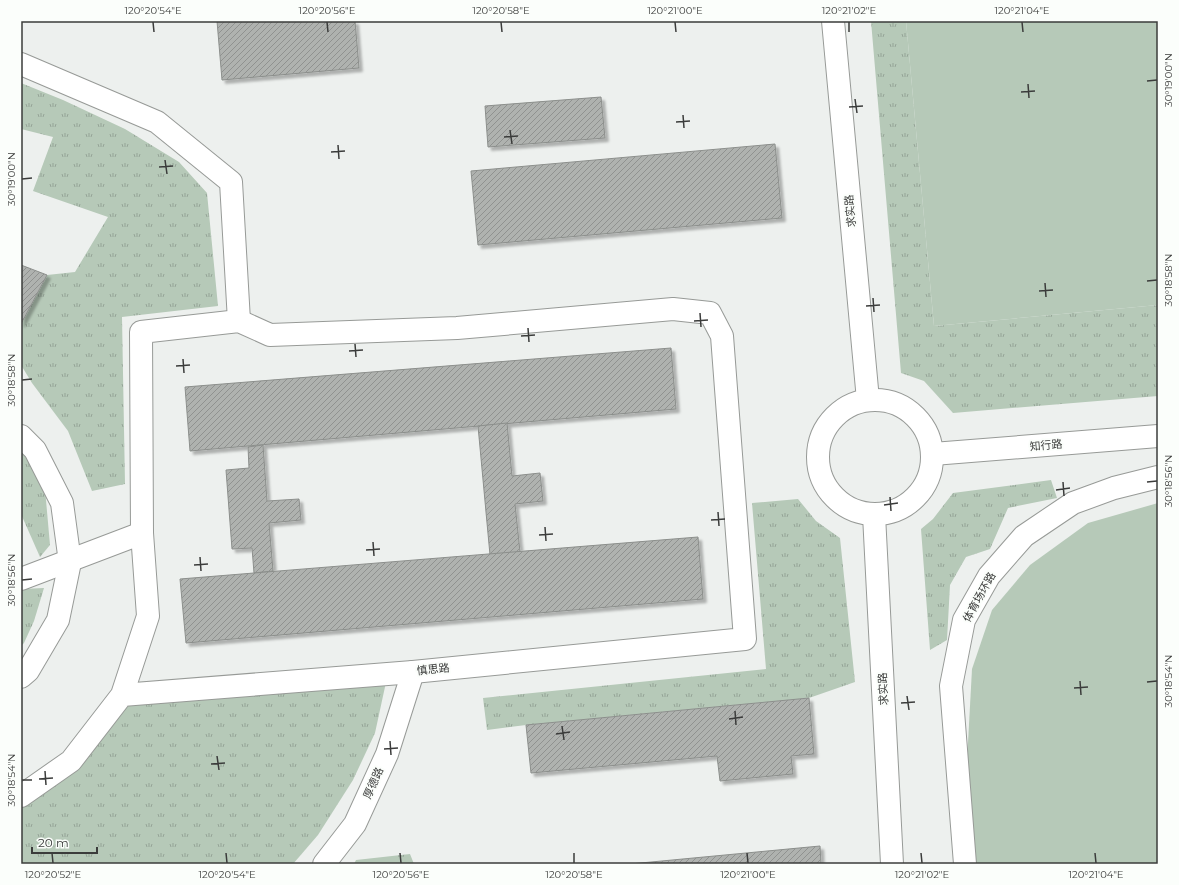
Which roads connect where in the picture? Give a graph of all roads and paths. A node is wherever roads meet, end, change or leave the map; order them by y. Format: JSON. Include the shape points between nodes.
{"nodes":[{"id":1,"x":833,"y":21,"type":"edge"},
{"id":2,"x":21,"y":64,"type":"edge"},
{"id":3,"x":239,"y":321,"type":"junction"},
{"id":4,"x":868,"y":400,"type":"junction"},
{"id":5,"x":21,"y":436,"type":"edge"},
{"id":6,"x":1158,"y":436,"type":"edge"},
{"id":7,"x":933,"y":454,"type":"junction"},
{"id":8,"x":1158,"y":477,"type":"edge"},
{"id":9,"x":874,"y":515,"type":"junction"},
{"id":10,"x":142,"y":533,"type":"junction"},
{"id":11,"x":70,"y":562,"type":"junction"},
{"id":12,"x":21,"y":580,"type":"edge"},
{"id":13,"x":413,"y":672,"type":"junction"},
{"id":14,"x":21,"y":677,"type":"edge"},
{"id":15,"x":122,"y":695,"type":"junction"},
{"id":16,"x":21,"y":796,"type":"edge"},
{"id":17,"x":324,"y":864,"type":"edge"},
{"id":18,"x":892,"y":864,"type":"edge"},
{"id":19,"x":965,"y":864,"type":"edge"}],
"edges":[{"from":1,"to":4,"type":"street","name":"求实路"},
{"from":2,"to":3,"type":"street","via":[[157,122],[231,182]]},
{"from":3,"to":10,"type":"street","via":[[141,332]]},
{"from":3,"to":13,"type":"street","name":"慎思路","via":[[270,335],[456,328],[673,309],[710,313],[722,336],[745,639]]},
{"from":4,"to":7,"type":"street","via":[[898,405],[919,420],[929,436]]},
{"from":4,"to":9,"type":"street","via":[[849,406],[834,417],[823,433],[818,457],[819,470],[826,487],[838,502],[855,511]]},
{"from":5,"to":11,"type":"street","via":[[35,450],[62,503]]},
{"from":6,"to":7,"type":"street","name":"知行路"},
{"from":7,"to":9,"type":"street","via":[[931,473],[923,490],[910,504],[892,512]]},
{"from":8,"to":19,"type":"street","name":"体育场环路","via":[[1114,488],[1073,503],[1024,536],[989,576],[964,620],[952,686]]},
{"from":9,"to":18,"type":"street","name":"求实路"},
{"from":10,"to":11,"type":"street"},
{"from":10,"to":15,"type":"street","via":[[148,616]]},
{"from":11,"to":12,"type":"street"},
{"from":11,"to":14,"type":"street","via":[[58,620],[28,671]]},
{"from":13,"to":15,"type":"street","name":"慎思路"},
{"from":13,"to":17,"type":"street","name":"厚德路","via":[[387,754],[355,824]]},
{"from":15,"to":16,"type":"street","via":[[71,761]]}]}
